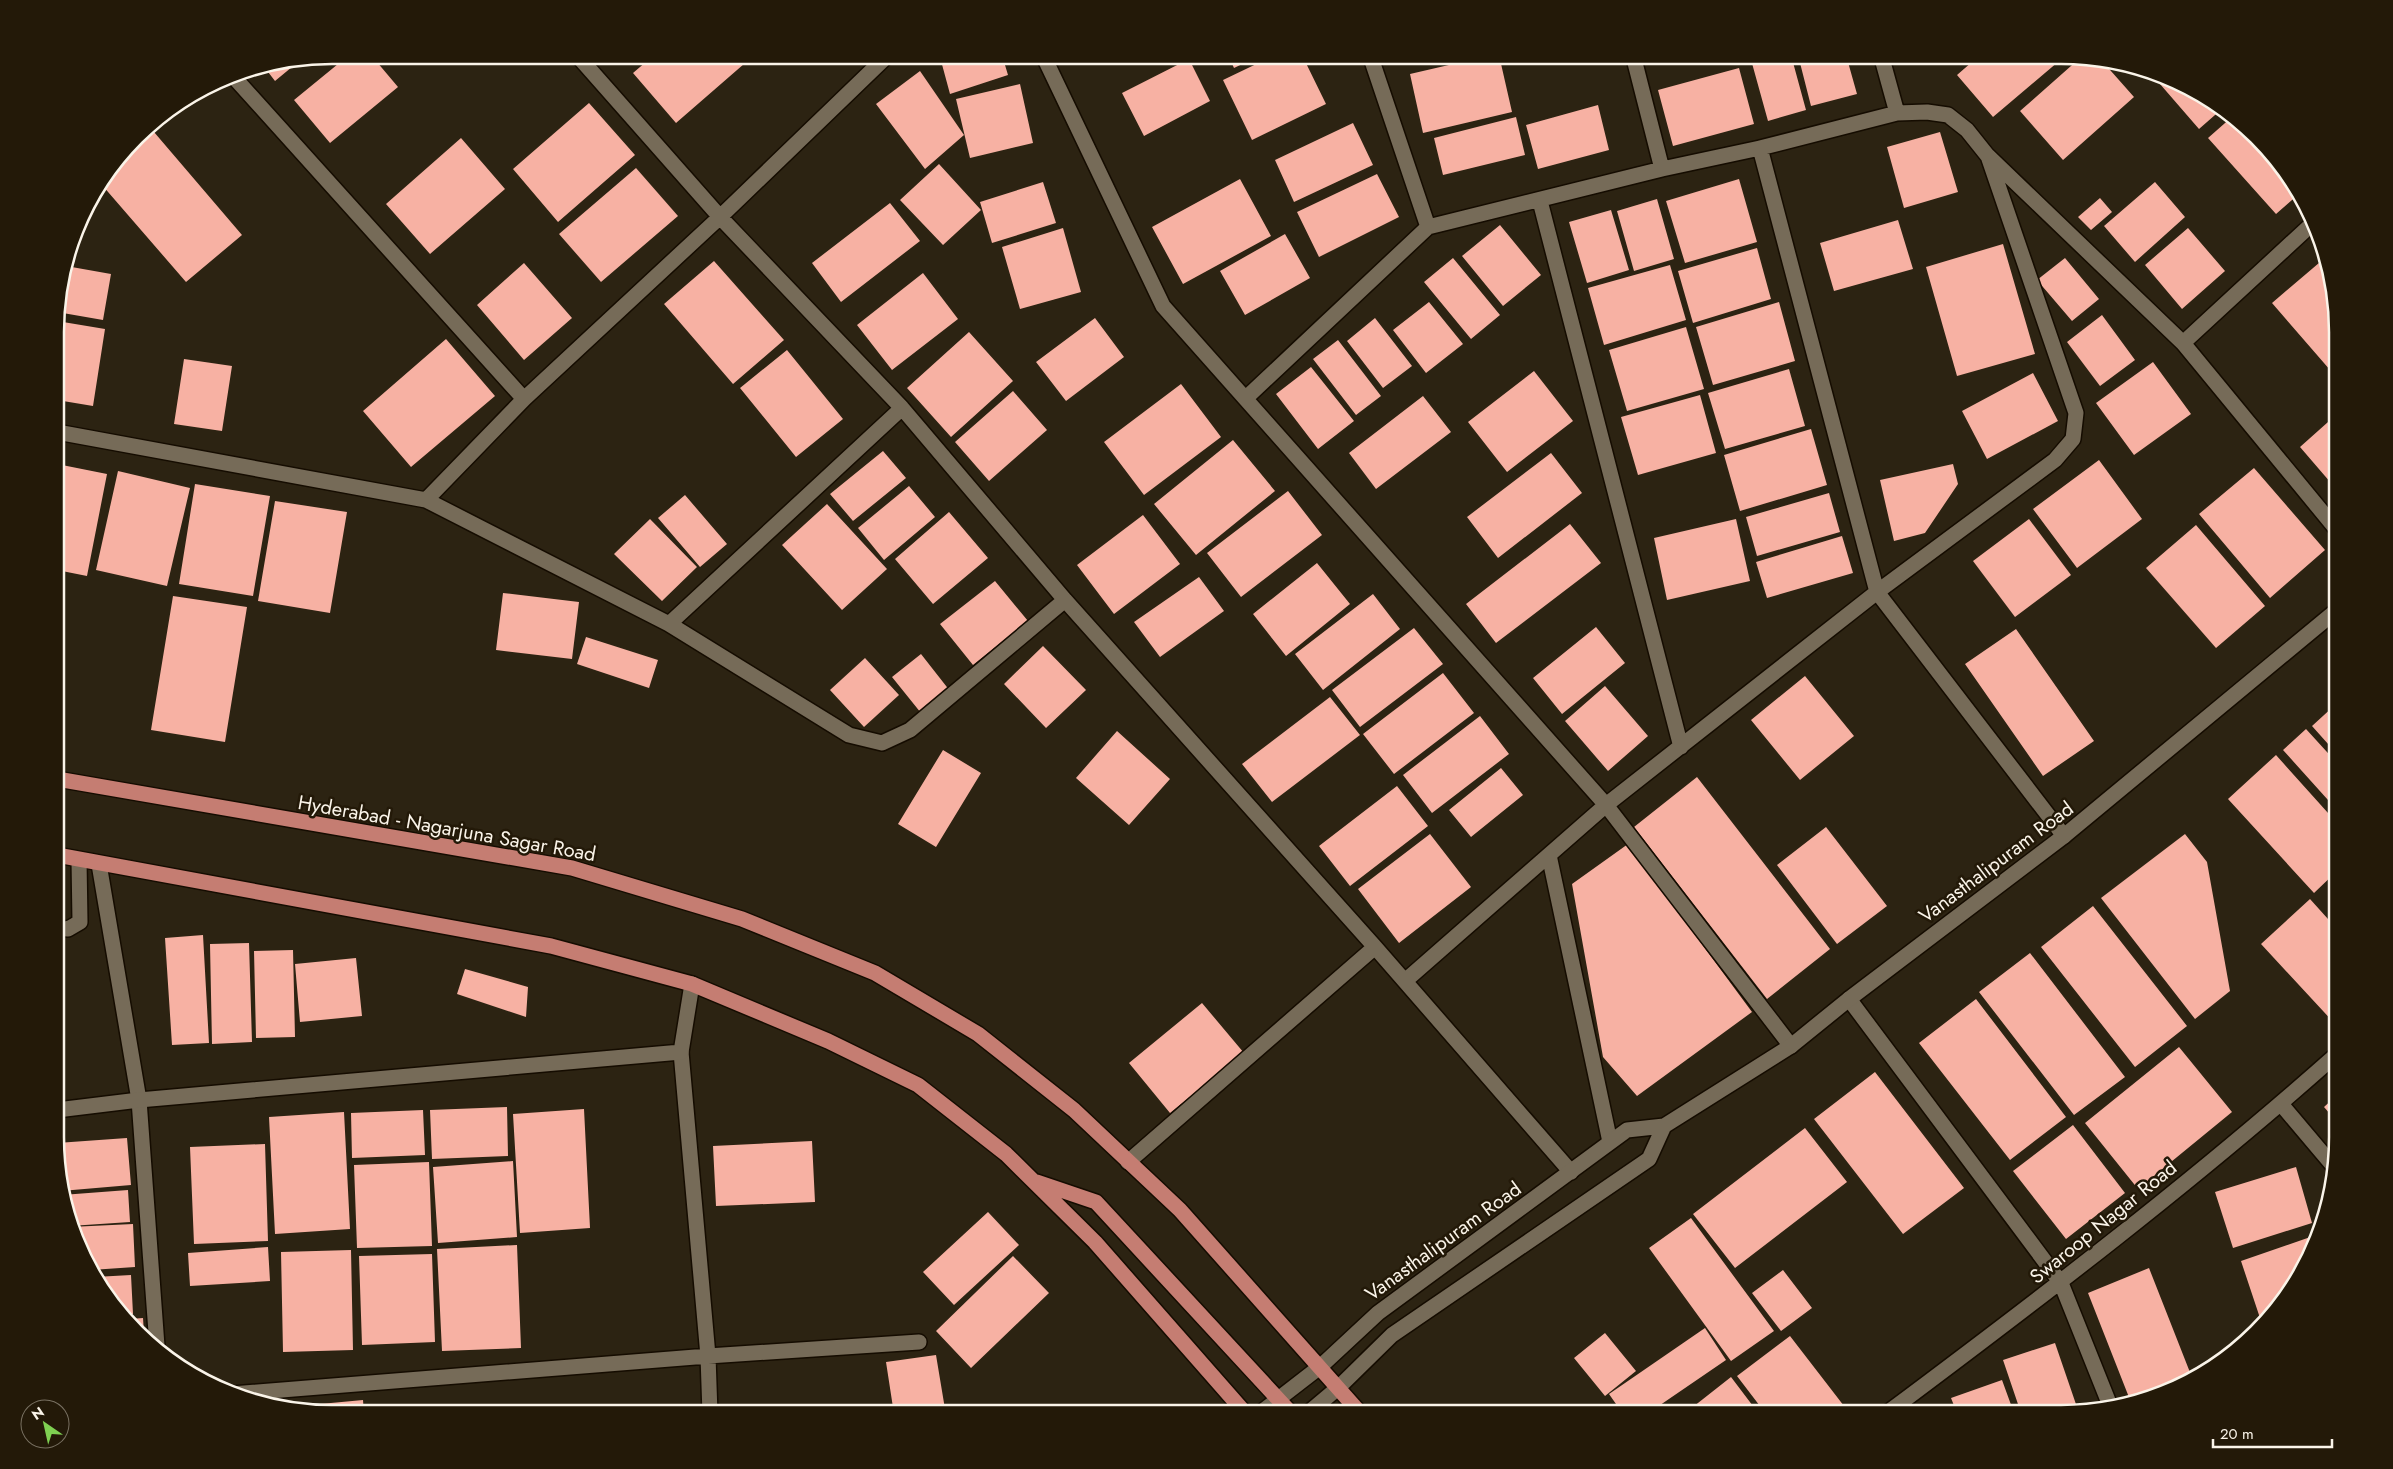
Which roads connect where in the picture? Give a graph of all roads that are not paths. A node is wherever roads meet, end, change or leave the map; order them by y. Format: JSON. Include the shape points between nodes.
{"nodes":[{"id":1,"x":585,"y":64,"type":"edge"},
{"id":2,"x":879,"y":64,"type":"edge"},
{"id":3,"x":1047,"y":64,"type":"edge"},
{"id":4,"x":1373,"y":64,"type":"edge"},
{"id":5,"x":1635,"y":64,"type":"edge"},
{"id":6,"x":1883,"y":64,"type":"edge"},
{"id":7,"x":237,"y":81,"type":"edge"},
{"id":8,"x":1897,"y":113,"type":"junction"},
{"id":9,"x":1760,"y":148,"type":"junction"},
{"id":10,"x":1987,"y":156,"type":"junction"},
{"id":11,"x":1662,"y":169,"type":"junction"},
{"id":12,"x":1540,"y":201,"type":"junction"},
{"id":13,"x":720,"y":217,"type":"junction"},
{"id":14,"x":1428,"y":226,"type":"junction"},
{"id":15,"x":2308,"y":227,"type":"edge"},
{"id":16,"x":2184,"y":343,"type":"junction"},
{"id":17,"x":1246,"y":398,"type":"junction"},
{"id":18,"x":524,"y":399,"type":"junction"},
{"id":19,"x":902,"y":408,"type":"junction"},
{"id":20,"x":64,"y":433,"type":"edge"},
{"id":21,"x":426,"y":500,"type":"junction"},
{"id":22,"x":2329,"y":520,"type":"edge"},
{"id":23,"x":1877,"y":592,"type":"junction"},
{"id":24,"x":1065,"y":600,"type":"junction"},
{"id":25,"x":2329,"y":617,"type":"edge"},
{"id":26,"x":669,"y":624,"type":"junction"},
{"id":27,"x":1681,"y":747,"type":"junction"},
{"id":28,"x":64,"y":780,"type":"edge"},
{"id":29,"x":1606,"y":805,"type":"junction"},
{"id":30,"x":2064,"y":836,"type":"junction"},
{"id":31,"x":1549,"y":855,"type":"junction"},
{"id":32,"x":64,"y":857,"type":"edge"},
{"id":33,"x":79,"y":860,"type":"junction"},
{"id":34,"x":99,"y":864,"type":"junction"},
{"id":35,"x":64,"y":929,"type":"edge"},
{"id":36,"x":1375,"y":946,"type":"junction"},
{"id":37,"x":1405,"y":981,"type":"junction"},
{"id":38,"x":692,"y":984,"type":"junction"},
{"id":39,"x":1849,"y":999,"type":"junction"},
{"id":40,"x":1791,"y":1046,"type":"junction"},
{"id":41,"x":681,"y":1052,"type":"junction"},
{"id":42,"x":2329,"y":1061,"type":"edge"},
{"id":43,"x":139,"y":1100,"type":"junction"},
{"id":44,"x":2281,"y":1104,"type":"junction"},
{"id":45,"x":64,"y":1109,"type":"edge"},
{"id":46,"x":1664,"y":1126,"type":"junction"},
{"id":47,"x":1610,"y":1142,"type":"junction"},
{"id":48,"x":2328,"y":1160,"type":"edge"},
{"id":49,"x":1128,"y":1162,"type":"junction"},
{"id":50,"x":1570,"y":1172,"type":"junction"},
{"id":51,"x":1033,"y":1181,"type":"junction"},
{"id":52,"x":2061,"y":1283,"type":"junction"},
{"id":53,"x":157,"y":1340,"type":"edge"},
{"id":54,"x":919,"y":1342,"type":"dead end"},
{"id":55,"x":708,"y":1356,"type":"junction"},
{"id":56,"x":1321,"y":1366,"type":"junction"},
{"id":57,"x":1339,"y":1387,"type":"junction"},
{"id":58,"x":251,"y":1392,"type":"edge"},
{"id":59,"x":1277,"y":1400,"type":"junction"},
{"id":60,"x":2108,"y":1401,"type":"edge"},
{"id":61,"x":710,"y":1405,"type":"edge"},
{"id":62,"x":1238,"y":1405,"type":"edge"},
{"id":63,"x":1271,"y":1405,"type":"edge"},
{"id":64,"x":1282,"y":1405,"type":"edge"},
{"id":65,"x":1318,"y":1405,"type":"edge"},
{"id":66,"x":1354,"y":1405,"type":"edge"},
{"id":67,"x":1899,"y":1405,"type":"edge"}],
"edges":[{"from":1,"to":13,"type":"street"},
{"from":2,"to":13,"type":"street"},
{"from":3,"to":17,"type":"street","via":[[1163,306]]},
{"from":4,"to":14,"type":"street"},
{"from":5,"to":11,"type":"street"},
{"from":6,"to":8,"type":"street"},
{"from":7,"to":18,"type":"street"},
{"from":8,"to":9,"type":"street"},
{"from":8,"to":10,"type":"street","via":[[1948,115],[1967,130]]},
{"from":9,"to":11,"type":"street"},
{"from":9,"to":23,"type":"street"},
{"from":10,"to":16,"type":"street"},
{"from":10,"to":23,"type":"street","via":[[2076,413],[2073,439],[2055,460]]},
{"from":11,"to":12,"type":"street"},
{"from":12,"to":14,"type":"street"},
{"from":12,"to":27,"type":"street"},
{"from":13,"to":18,"type":"street"},
{"from":13,"to":19,"type":"street"},
{"from":14,"to":17,"type":"street"},
{"from":15,"to":16,"type":"street"},
{"from":16,"to":22,"type":"street"},
{"from":17,"to":29,"type":"street"},
{"from":18,"to":21,"type":"street"},
{"from":19,"to":24,"type":"street"},
{"from":19,"to":26,"type":"street"},
{"from":20,"to":21,"type":"street"},
{"from":21,"to":26,"type":"street"},
{"from":23,"to":27,"type":"street"},
{"from":23,"to":30,"type":"street"},
{"from":24,"to":26,"type":"street","via":[[910,730],[882,743],[849,735]]},
{"from":24,"to":36,"type":"street"},
{"from":25,"to":30,"type":"street","name":"Vanasthalipuram Road"},
{"from":27,"to":29,"type":"street"},
{"from":28,"to":49,"type":"main road","name":"Hyderabad - Nagarjuna Sagar Road","via":[[572,868],[742,919],[875,973],[978,1034],[1074,1110]]},
{"from":29,"to":31,"type":"street"},
{"from":29,"to":40,"type":"street"},
{"from":30,"to":39,"type":"street","name":"Vanasthalipuram Road"},
{"from":31,"to":37,"type":"street"},
{"from":31,"to":47,"type":"street"},
{"from":32,"to":33,"type":"main road"},
{"from":33,"to":34,"type":"main road"},
{"from":33,"to":35,"type":"street","via":[[80,922]]},
{"from":34,"to":38,"type":"main road","via":[[551,946]]},
{"from":34,"to":43,"type":"street"},
{"from":36,"to":37,"type":"street"},
{"from":36,"to":49,"type":"street"},
{"from":37,"to":50,"type":"street"},
{"from":38,"to":41,"type":"street"},
{"from":38,"to":51,"type":"main road","via":[[828,1041],[918,1085],[1006,1154]]},
{"from":39,"to":40,"type":"street","name":"Vanasthalipuram Road"},
{"from":39,"to":52,"type":"street"},
{"from":40,"to":46,"type":"street","name":"Vanasthalipuram Road"},
{"from":41,"to":43,"type":"street"},
{"from":41,"to":55,"type":"street"},
{"from":42,"to":44,"type":"street","name":"Swaroop Nagar Road"},
{"from":43,"to":45,"type":"street"},
{"from":43,"to":53,"type":"street"},
{"from":44,"to":48,"type":"street"},
{"from":44,"to":52,"type":"street","name":"Swaroop Nagar Road"},
{"from":46,"to":47,"type":"street","name":"Vanasthalipuram Road","via":[[1627,1130]]},
{"from":46,"to":57,"type":"street","via":[[1649,1160],[1392,1335]]},
{"from":47,"to":50,"type":"street","name":"Vanasthalipuram Road"},
{"from":49,"to":56,"type":"main road","name":"Hyderabad - Nagarjuna Sagar Road","via":[[1180,1210]]},
{"from":50,"to":56,"type":"street","name":"Vanasthalipuram Road","via":[[1378,1313]]},
{"from":51,"to":59,"type":"main road","via":[[1096,1202]]},
{"from":51,"to":62,"type":"main road","via":[[1095,1242]]},
{"from":52,"to":60,"type":"street"},
{"from":52,"to":67,"type":"street","name":"Swaroop Nagar Road"},
{"from":54,"to":55,"type":"street"},
{"from":55,"to":58,"type":"street"},
{"from":55,"to":61,"type":"street"},
{"from":56,"to":57,"type":"main road","name":"Hyderabad - Nagarjuna Sagar Road"},
{"from":56,"to":59,"type":"street","name":"Vanasthalipuram Road"},
{"from":57,"to":65,"type":"street"},
{"from":57,"to":66,"type":"main road","name":"Hyderabad - Nagarjuna Sagar Road"},
{"from":59,"to":63,"type":"street","name":"Vanasthalipuram Road"},
{"from":59,"to":64,"type":"main road"}]}
